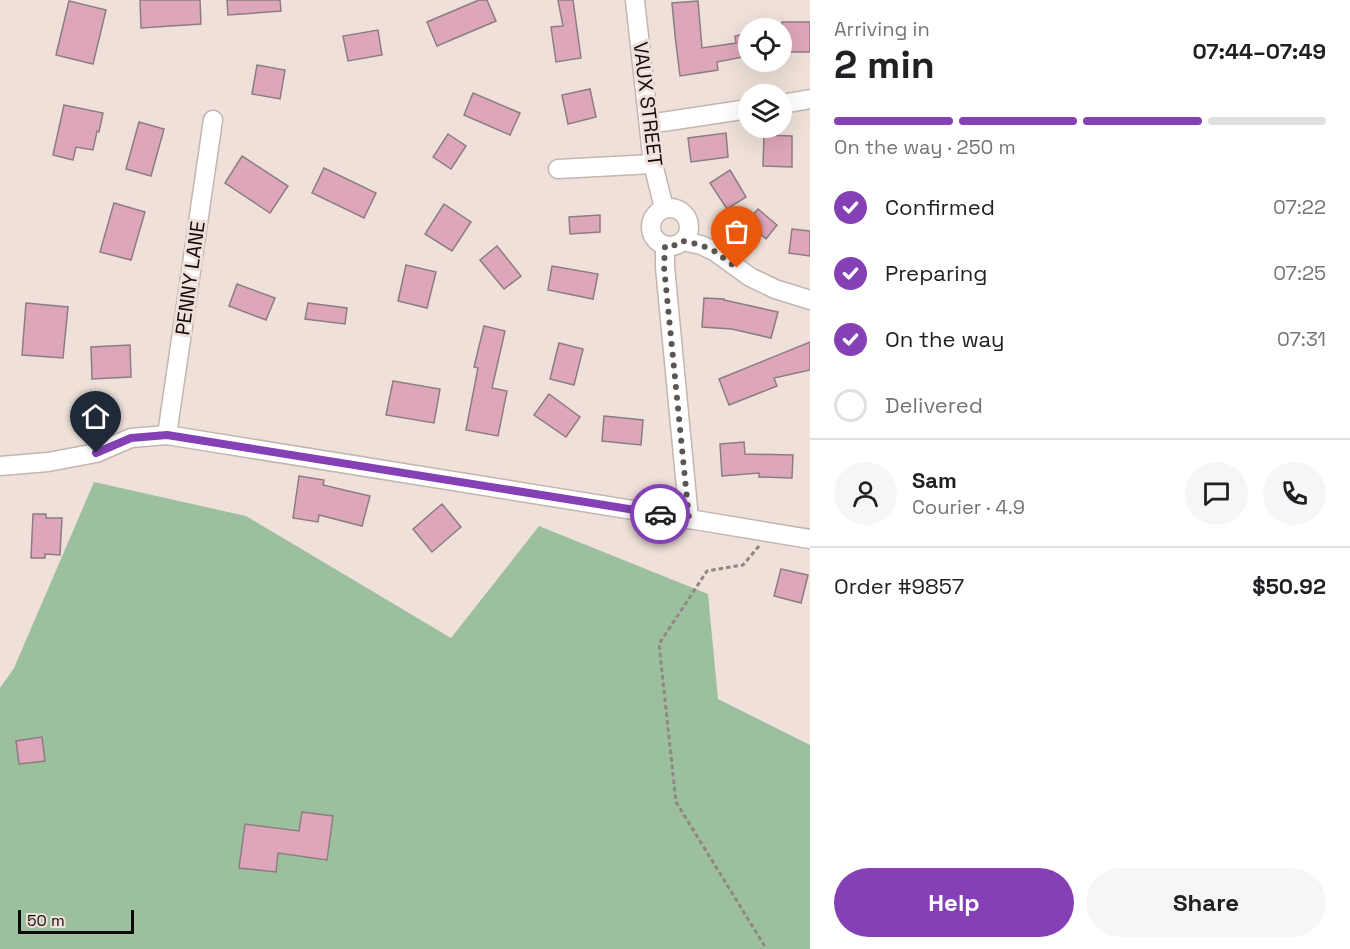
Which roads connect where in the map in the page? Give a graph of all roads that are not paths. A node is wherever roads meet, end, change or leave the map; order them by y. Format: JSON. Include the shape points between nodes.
{"nodes":[{"id":1,"x":635,"y":0,"type":"edge"},
{"id":2,"x":810,"y":99,"type":"edge"},
{"id":3,"x":792,"y":102,"type":"edge"},
{"id":4,"x":738,"y":111,"type":"edge"},
{"id":5,"x":213,"y":120,"type":"dead end"},
{"id":6,"x":649,"y":124,"type":"junction"},
{"id":7,"x":653,"y":164,"type":"junction"},
{"id":8,"x":558,"y":169,"type":"dead end"},
{"id":9,"x":664,"y":208,"type":"junction"},
{"id":10,"x":683,"y":241,"type":"junction"},
{"id":11,"x":665,"y":246,"type":"junction"},
{"id":12,"x":810,"y":300,"type":"edge"},
{"id":13,"x":167,"y":435,"type":"junction"},
{"id":14,"x":0,"y":466,"type":"edge"},
{"id":15,"x":689,"y":519,"type":"junction"},
{"id":16,"x":810,"y":539,"type":"edge"}],
"edges":[{"from":1,"to":6,"type":"street","name":"VAUX STREET"},
{"from":2,"to":3,"type":"street"},
{"from":4,"to":6,"type":"street"},
{"from":5,"to":13,"type":"street","name":"PENNY LANE"},
{"from":6,"to":7,"type":"street","name":"VAUX STREET"},
{"from":7,"to":8,"type":"street"},
{"from":7,"to":9,"type":"street","name":"VAUX STREET"},
{"from":9,"to":10,"type":"street","via":[[677,208],[687,217],[689,230]]},
{"from":9,"to":11,"type":"street","via":[[654,215],[650,227],[654,239]]},
{"from":10,"to":11,"type":"street"},
{"from":10,"to":12,"type":"street","via":[[714,251],[775,289]]},
{"from":11,"to":15,"type":"street"},
{"from":13,"to":14,"type":"street","via":[[131,438],[96,453],[48,462]]},
{"from":13,"to":15,"type":"street"},
{"from":15,"to":16,"type":"street"}]}
